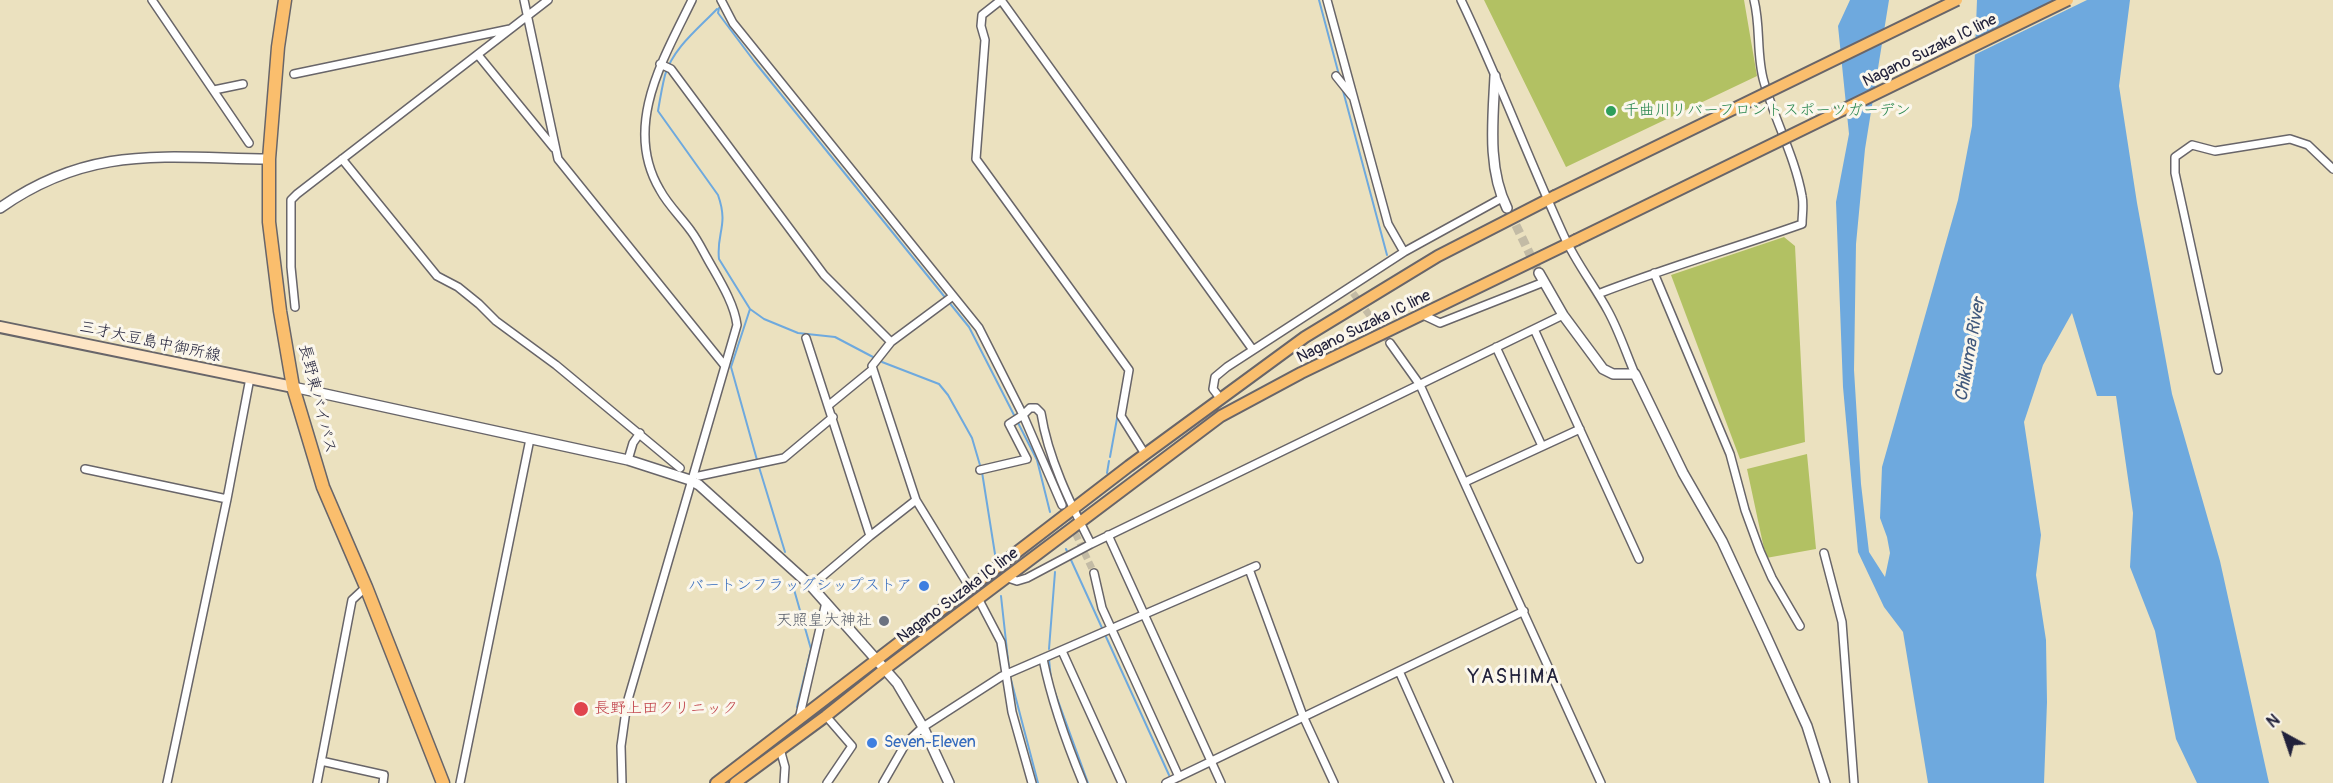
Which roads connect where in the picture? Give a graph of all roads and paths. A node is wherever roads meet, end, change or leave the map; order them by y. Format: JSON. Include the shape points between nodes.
{"nodes":[{"id":1,"x":153,"y":0,"type":"edge"},
{"id":2,"x":285,"y":0,"type":"edge"},
{"id":3,"x":524,"y":0,"type":"edge"},
{"id":4,"x":548,"y":0,"type":"edge"},
{"id":5,"x":692,"y":0,"type":"edge"},
{"id":6,"x":1001,"y":0,"type":"edge"},
{"id":7,"x":1327,"y":0,"type":"edge"},
{"id":8,"x":1461,"y":0,"type":"edge"},
{"id":9,"x":1754,"y":0,"type":"edge"},
{"id":10,"x":1957,"y":0,"type":"edge"},
{"id":11,"x":2068,"y":0,"type":"edge"},
{"id":12,"x":723,"y":3,"type":"edge"},
{"id":13,"x":527,"y":17,"type":"junction"},
{"id":14,"x":512,"y":29,"type":"junction"},
{"id":15,"x":478,"y":55,"type":"junction"},
{"id":16,"x":665,"y":66,"type":"junction"},
{"id":17,"x":294,"y":74,"type":"dead end"},
{"id":18,"x":1336,"y":76,"type":"dead end"},
{"id":19,"x":1495,"y":76,"type":"junction"},
{"id":20,"x":243,"y":84,"type":"dead end"},
{"id":21,"x":214,"y":90,"type":"junction"},
{"id":22,"x":1354,"y":98,"type":"junction"},
{"id":23,"x":249,"y":143,"type":"dead end"},
{"id":24,"x":556,"y":151,"type":"junction"},
{"id":25,"x":269,"y":159,"type":"junction"},
{"id":26,"x":342,"y":159,"type":"junction"},
{"id":27,"x":2333,"y":169,"type":"edge"},
{"id":28,"x":1502,"y":198,"type":"junction"},
{"id":29,"x":1551,"y":198,"type":"junction"},
{"id":30,"x":0,"y":208,"type":"edge"},
{"id":31,"x":1507,"y":208,"type":"tunnel mouth"},
{"id":32,"x":1572,"y":242,"type":"junction"},
{"id":33,"x":1404,"y":252,"type":"junction"},
{"id":34,"x":1654,"y":273,"type":"junction"},
{"id":35,"x":1542,"y":278,"type":"joint"},
{"id":36,"x":1598,"y":294,"type":"junction"},
{"id":37,"x":951,"y":298,"type":"junction"},
{"id":38,"x":295,"y":307,"type":"dead end"},
{"id":39,"x":1423,"y":315,"type":"junction"},
{"id":40,"x":1563,"y":315,"type":"junction"},
{"id":41,"x":0,"y":327,"type":"edge"},
{"id":42,"x":1534,"y":329,"type":"junction"},
{"id":43,"x":806,"y":338,"type":"dead end"},
{"id":44,"x":891,"y":342,"type":"junction"},
{"id":45,"x":1390,"y":343,"type":"tunnel mouth"},
{"id":46,"x":1496,"y":347,"type":"junction"},
{"id":47,"x":1253,"y":350,"type":"junction"},
{"id":48,"x":725,"y":366,"type":"junction"},
{"id":49,"x":873,"y":369,"type":"junction"},
{"id":50,"x":2218,"y":370,"type":"dead end"},
{"id":51,"x":1635,"y":374,"type":"junction"},
{"id":52,"x":250,"y":378,"type":"junction"},
{"id":53,"x":1420,"y":385,"type":"junction"},
{"id":54,"x":293,"y":387,"type":"junction"},
{"id":55,"x":1220,"y":398,"type":"junction"},
{"id":56,"x":829,"y":405,"type":"junction"},
{"id":57,"x":1021,"y":416,"type":"junction"},
{"id":58,"x":833,"y":417,"type":"junction"},
{"id":59,"x":1580,"y":429,"type":"junction"},
{"id":60,"x":640,"y":434,"type":"junction"},
{"id":61,"x":530,"y":439,"type":"junction"},
{"id":62,"x":1542,"y":446,"type":"junction"},
{"id":63,"x":1145,"y":454,"type":"junction"},
{"id":64,"x":628,"y":460,"type":"junction"},
{"id":65,"x":680,"y":468,"type":"dead end"},
{"id":66,"x":86,"y":469,"type":"dead end"},
{"id":67,"x":981,"y":470,"type":"dead end"},
{"id":68,"x":695,"y":478,"type":"junction"},
{"id":69,"x":1465,"y":482,"type":"junction"},
{"id":70,"x":227,"y":499,"type":"junction"},
{"id":71,"x":916,"y":500,"type":"junction"},
{"id":72,"x":1062,"y":505,"type":"tunnel mouth"},
{"id":73,"x":1073,"y":510,"type":"junction"},
{"id":74,"x":1080,"y":523,"type":"junction"},
{"id":75,"x":870,"y":536,"type":"junction"},
{"id":76,"x":1108,"y":536,"type":"junction"},
{"id":77,"x":1091,"y":544,"type":"junction"},
{"id":78,"x":1824,"y":553,"type":"dead end"},
{"id":79,"x":1639,"y":559,"type":"dead end"},
{"id":80,"x":1094,"y":573,"type":"tunnel mouth"},
{"id":81,"x":1008,"y":578,"type":"junction"},
{"id":82,"x":811,"y":586,"type":"junction"},
{"id":83,"x":366,"y":587,"type":"junction"},
{"id":84,"x":970,"y":588,"type":"junction"},
{"id":85,"x":978,"y":600,"type":"junction"},
{"id":86,"x":826,"y":602,"type":"junction"},
{"id":87,"x":1524,"y":611,"type":"junction"},
{"id":88,"x":1144,"y":613,"type":"junction"},
{"id":89,"x":1800,"y":626,"type":"dead end"},
{"id":90,"x":1110,"y":629,"type":"junction"},
{"id":91,"x":1062,"y":651,"type":"junction"},
{"id":92,"x":877,"y":659,"type":"junction"},
{"id":93,"x":1043,"y":659,"type":"junction"},
{"id":94,"x":885,"y":669,"type":"junction"},
{"id":95,"x":1399,"y":671,"type":"junction"},
{"id":96,"x":1006,"y":674,"type":"junction"},
{"id":97,"x":826,"y":716,"type":"junction"},
{"id":98,"x":1303,"y":716,"type":"junction"},
{"id":99,"x":799,"y":719,"type":"junction"},
{"id":100,"x":923,"y":727,"type":"junction"},
{"id":101,"x":780,"y":749,"type":"junction"},
{"id":102,"x":321,"y":761,"type":"junction"},
{"id":103,"x":1211,"y":761,"type":"junction"},
{"id":104,"x":1179,"y":777,"type":"junction"},
{"id":105,"x":167,"y":783,"type":"edge"},
{"id":106,"x":316,"y":783,"type":"edge"},
{"id":107,"x":383,"y":783,"type":"edge"},
{"id":108,"x":443,"y":783,"type":"edge"},
{"id":109,"x":460,"y":783,"type":"edge"},
{"id":110,"x":622,"y":783,"type":"edge"},
{"id":111,"x":716,"y":783,"type":"edge"},
{"id":112,"x":735,"y":783,"type":"edge"},
{"id":113,"x":784,"y":783,"type":"edge"},
{"id":114,"x":827,"y":783,"type":"edge"},
{"id":115,"x":883,"y":783,"type":"edge"},
{"id":116,"x":949,"y":783,"type":"edge"},
{"id":117,"x":1032,"y":783,"type":"edge"},
{"id":118,"x":1083,"y":783,"type":"edge"},
{"id":119,"x":1122,"y":783,"type":"edge"},
{"id":120,"x":1166,"y":783,"type":"edge"},
{"id":121,"x":1221,"y":783,"type":"edge"},
{"id":122,"x":1334,"y":783,"type":"edge"},
{"id":123,"x":1449,"y":783,"type":"edge"},
{"id":124,"x":1601,"y":783,"type":"edge"},
{"id":125,"x":1825,"y":783,"type":"edge"},
{"id":126,"x":1854,"y":783,"type":"edge"}],
"edges":[{"from":1,"to":21,"type":"street"},
{"from":2,"to":25,"type":"highway","name":"長野東バイパス"},
{"from":3,"to":13,"type":"street"},
{"from":4,"to":13,"type":"street"},
{"from":5,"to":16,"type":"street"},
{"from":6,"to":47,"type":"street"},
{"from":6,"to":63,"type":"street","via":[[981,15],[985,40],[976,159],[1129,370],[1121,416]]},
{"from":7,"to":22,"type":"street"},
{"from":8,"to":19,"type":"street"},
{"from":9,"to":34,"type":"street","via":[[1763,81],[1797,176],[1802,224]]},
{"from":10,"to":29,"type":"main road","name":"Nagano Suzaka IC line","bridge":true},
{"from":11,"to":32,"type":"main road","name":"Nagano Suzaka IC line","bridge":true},
{"from":12,"to":37,"type":"street","via":[[734,23]]},
{"from":13,"to":14,"type":"street"},
{"from":13,"to":24,"type":"street"},
{"from":14,"to":15,"type":"street"},
{"from":14,"to":17,"type":"street"},
{"from":15,"to":24,"type":"street"},
{"from":15,"to":26,"type":"street"},
{"from":16,"to":44,"type":"street","via":[[824,274]]},
{"from":16,"to":48,"type":"street","via":[[651,90],[645,124],[646,148],[660,190],[693,234],[736,316]]},
{"from":18,"to":22,"type":"street"},
{"from":19,"to":28,"type":"street","via":[[1494,161]]},
{"from":19,"to":29,"type":"street"},
{"from":20,"to":21,"type":"street"},
{"from":21,"to":23,"type":"street"},
{"from":22,"to":33,"type":"street","via":[[1388,224]]},
{"from":24,"to":48,"type":"street","via":[[558,159]]},
{"from":25,"to":30,"type":"street","via":[[152,156],[116,160],[81,167],[45,181]]},
{"from":25,"to":54,"type":"highway","name":"長野東バイパス","via":[[269,222]]},
{"from":26,"to":38,"type":"street","via":[[291,200]]},
{"from":26,"to":60,"type":"street","via":[[437,276],[458,287]]},
{"from":27,"to":50,"type":"street","via":[[2308,145],[2290,139],[2215,151],[2192,145],[2175,157],[2175,173]]},
{"from":28,"to":31,"type":"street"},
{"from":28,"to":33,"type":"street"},
{"from":29,"to":32,"type":"street"},
{"from":29,"to":55,"type":"main road","name":"Nagano Suzaka IC line","via":[[1438,256],[1305,337]]},
{"from":32,"to":36,"type":"street","via":[[1578,265]]},
{"from":32,"to":39,"type":"main road","name":"Nagano Suzaka IC line"},
{"from":33,"to":47,"type":"street"},
{"from":34,"to":36,"type":"street"},
{"from":34,"to":89,"type":"street","via":[[1730,454],[1760,551]]},
{"from":35,"to":39,"type":"street","via":[[1440,323]]},
{"from":35,"to":40,"type":"street"},
{"from":36,"to":51,"type":"street"},
{"from":37,"to":44,"type":"street"},
{"from":37,"to":57,"type":"street","via":[[979,328]]},
{"from":39,"to":74,"type":"main road","name":"Nagano Suzaka IC line","via":[[1221,416]]},
{"from":40,"to":42,"type":"street"},
{"from":40,"to":51,"type":"street","via":[[1603,369],[1613,374]]},
{"from":41,"to":52,"type":"main road","name":"三才大豆島中御所線"},
{"from":42,"to":46,"type":"street"},
{"from":42,"to":59,"type":"street"},
{"from":43,"to":56,"type":"street"},
{"from":44,"to":49,"type":"street"},
{"from":45,"to":53,"type":"street"},
{"from":46,"to":53,"type":"street"},
{"from":46,"to":62,"type":"street"},
{"from":47,"to":55,"type":"street","via":[[1215,376],[1214,389]]},
{"from":48,"to":68,"type":"street"},
{"from":49,"to":56,"type":"street"},
{"from":49,"to":71,"type":"street"},
{"from":51,"to":125,"type":"street","via":[[1683,473],[1722,541],[1807,726]]},
{"from":52,"to":54,"type":"main road","name":"三才大豆島中御所線"},
{"from":52,"to":70,"type":"street"},
{"from":53,"to":69,"type":"street"},
{"from":53,"to":76,"type":"street"},
{"from":54,"to":61,"type":"street"},
{"from":54,"to":83,"type":"highway","name":"長野東バイパス","via":[[323,487]]},
{"from":55,"to":63,"type":"main road","name":"Nagano Suzaka IC line"},
{"from":56,"to":58,"type":"street"},
{"from":57,"to":67,"type":"street","via":[[1009,424],[1027,459]]},
{"from":57,"to":72,"type":"street"},
{"from":57,"to":73,"type":"street","via":[[1030,408],[1041,413],[1044,435]]},
{"from":58,"to":68,"type":"street","via":[[784,458]]},
{"from":58,"to":75,"type":"street"},
{"from":59,"to":62,"type":"street"},
{"from":59,"to":79,"type":"street"},
{"from":60,"to":64,"type":"street"},
{"from":60,"to":65,"type":"street"},
{"from":61,"to":64,"type":"street"},
{"from":61,"to":109,"type":"street"},
{"from":62,"to":69,"type":"street"},
{"from":63,"to":73,"type":"main road","name":"Nagano Suzaka IC line"},
{"from":64,"to":68,"type":"street"},
{"from":66,"to":70,"type":"street"},
{"from":68,"to":82,"type":"street"},
{"from":68,"to":110,"type":"street","via":[[627,704],[621,746]]},
{"from":69,"to":87,"type":"street"},
{"from":70,"to":105,"type":"street"},
{"from":71,"to":75,"type":"street"},
{"from":71,"to":84,"type":"street"},
{"from":73,"to":74,"type":"street"},
{"from":73,"to":84,"type":"main road","name":"Nagano Suzaka IC line"},
{"from":74,"to":77,"type":"street"},
{"from":74,"to":81,"type":"main road","name":"Nagano Suzaka IC line"},
{"from":75,"to":82,"type":"street"},
{"from":76,"to":77,"type":"street"},
{"from":76,"to":88,"type":"street"},
{"from":77,"to":81,"type":"street","via":[[1017,581]]},
{"from":78,"to":126,"type":"street","via":[[1842,622]]},
{"from":80,"to":90,"type":"street"},
{"from":81,"to":85,"type":"main road","name":"Nagano Suzaka IC line"},
{"from":82,"to":86,"type":"street"},
{"from":83,"to":102,"type":"street","via":[[352,600]]},
{"from":83,"to":108,"type":"highway","name":"長野東バイパス"},
{"from":84,"to":92,"type":"main road","name":"Nagano Suzaka IC line"},
{"from":85,"to":94,"type":"main road","name":"Nagano Suzaka IC line"},
{"from":85,"to":96,"type":"street","via":[[1001,642]]},
{"from":86,"to":92,"type":"street"},
{"from":86,"to":99,"type":"street"},
{"from":87,"to":95,"type":"street"},
{"from":87,"to":124,"type":"street"},
{"from":88,"to":90,"type":"street"},
{"from":88,"to":98,"type":"street","via":[[1253,567]]},
{"from":88,"to":103,"type":"street"},
{"from":90,"to":91,"type":"street"},
{"from":90,"to":104,"type":"street"},
{"from":91,"to":93,"type":"street"},
{"from":91,"to":119,"type":"street"},
{"from":92,"to":94,"type":"street"},
{"from":92,"to":99,"type":"main road","name":"Nagano Suzaka IC line"},
{"from":93,"to":96,"type":"street"},
{"from":93,"to":118,"type":"street","via":[[1064,738]]},
{"from":94,"to":97,"type":"main road","name":"Nagano Suzaka IC line"},
{"from":94,"to":100,"type":"street"},
{"from":95,"to":98,"type":"street"},
{"from":95,"to":123,"type":"street"},
{"from":96,"to":100,"type":"street"},
{"from":96,"to":117,"type":"street"},
{"from":97,"to":101,"type":"main road","name":"Nagano Suzaka IC line"},
{"from":97,"to":114,"type":"street","via":[[852,746]]},
{"from":98,"to":103,"type":"street"},
{"from":98,"to":122,"type":"street"},
{"from":99,"to":111,"type":"main road","name":"Nagano Suzaka IC line"},
{"from":100,"to":115,"type":"street","via":[[906,742]]},
{"from":100,"to":116,"type":"street"},
{"from":101,"to":112,"type":"main road","name":"Nagano Suzaka IC line"},
{"from":101,"to":113,"type":"street","via":[[786,767]]},
{"from":102,"to":106,"type":"street"},
{"from":102,"to":107,"type":"street","via":[[384,775]]},
{"from":103,"to":104,"type":"street"},
{"from":103,"to":121,"type":"street"},
{"from":104,"to":120,"type":"street"}]}
